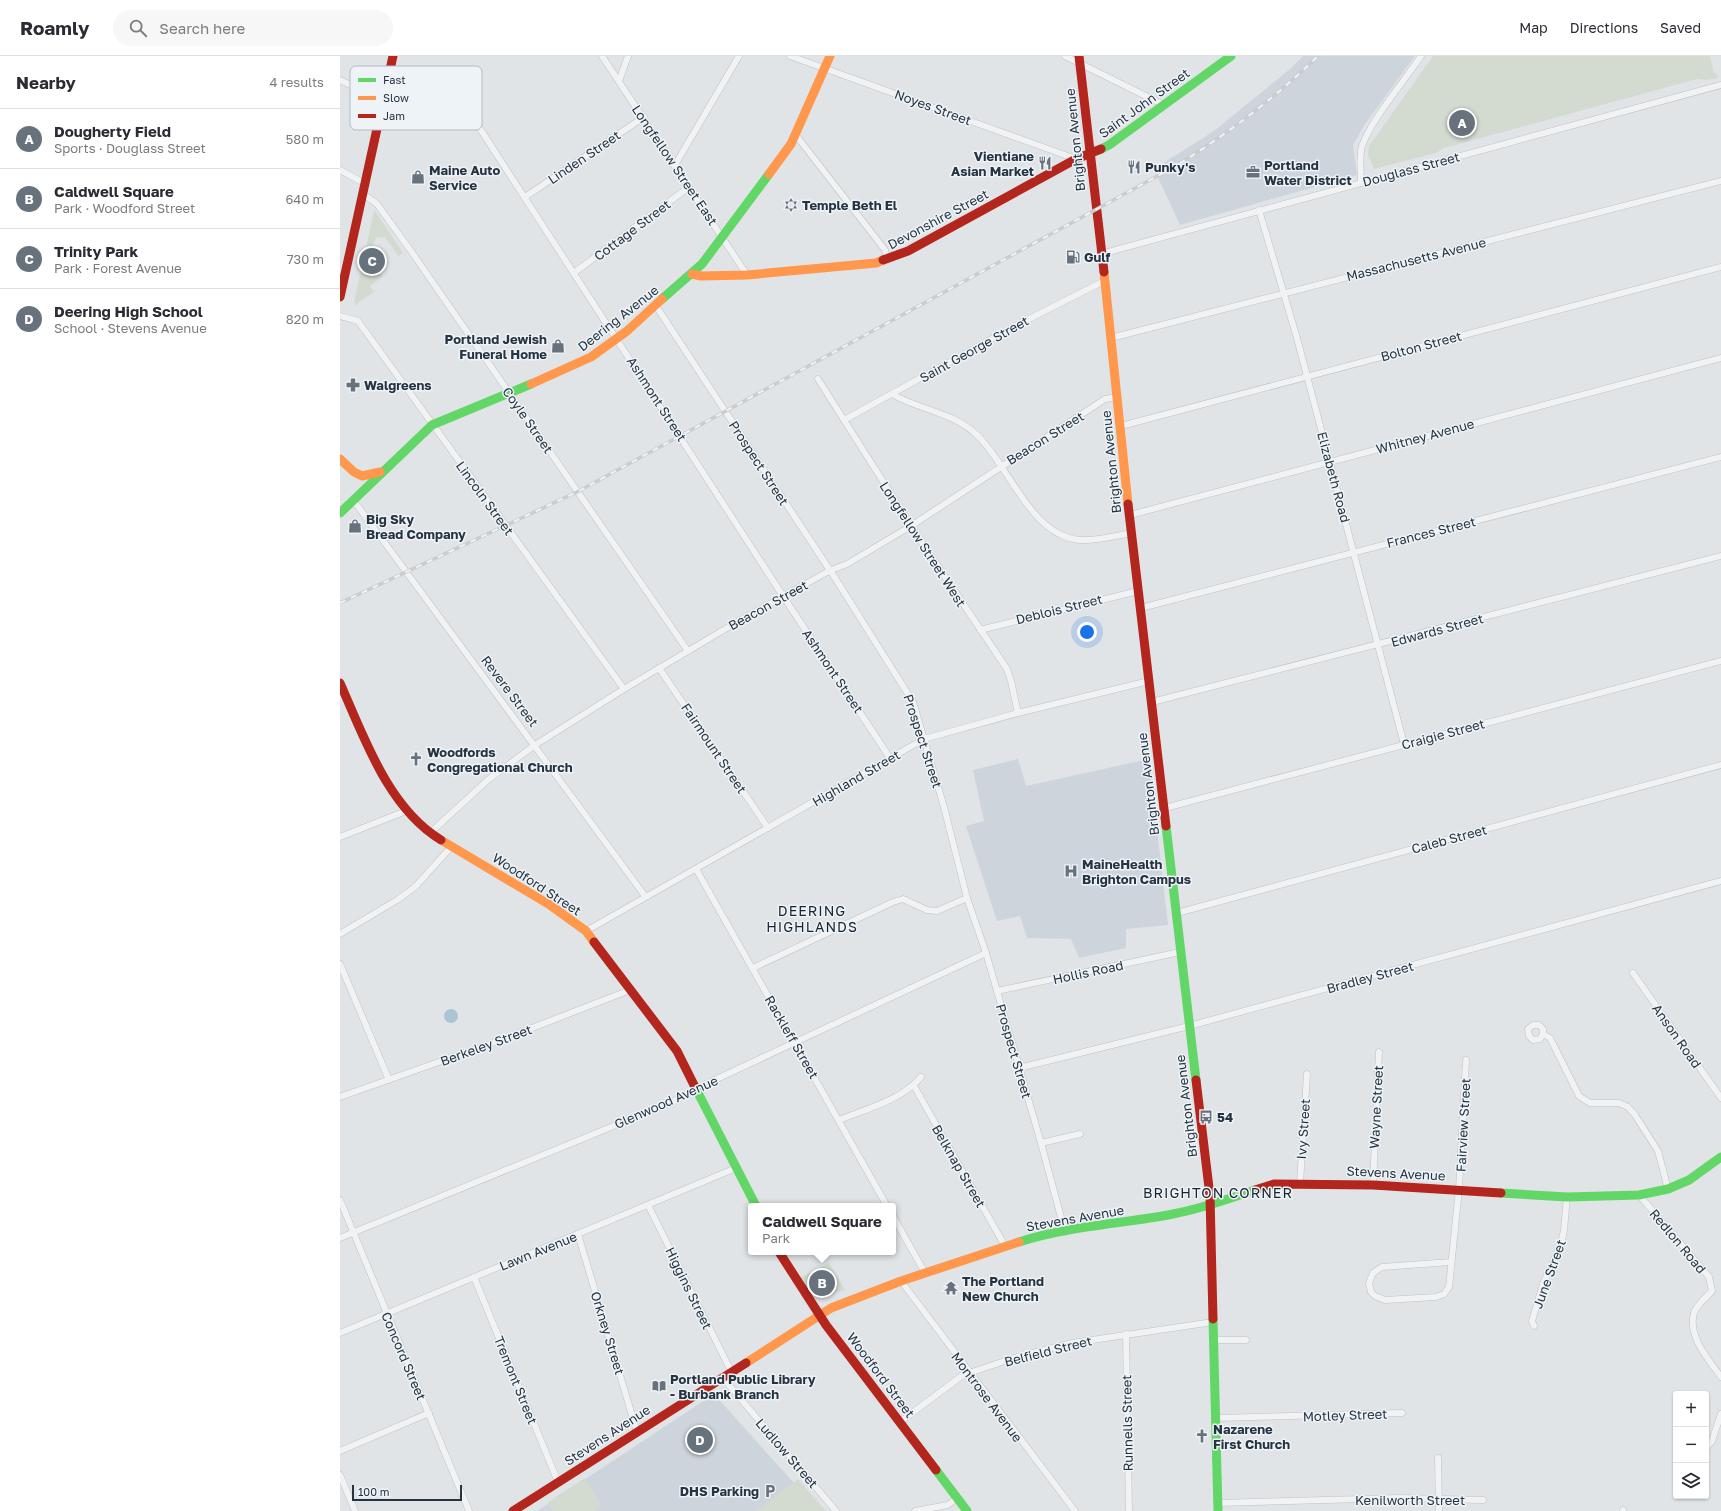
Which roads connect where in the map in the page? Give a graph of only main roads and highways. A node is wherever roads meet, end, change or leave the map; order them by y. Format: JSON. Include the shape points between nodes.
{"nodes":[{"id":1,"x":393,"y":56,"type":"edge"},
{"id":2,"x":830,"y":56,"type":"edge"},
{"id":3,"x":1231,"y":56,"type":"edge"},
{"id":4,"x":1079,"y":60,"type":"edge"},
{"id":5,"x":391,"y":66,"type":"edge"},
{"id":6,"x":376,"y":130,"type":"edge"},
{"id":7,"x":1089,"y":155,"type":"junction"},
{"id":8,"x":344,"y":263,"type":"edge"},
{"id":9,"x":692,"y":274,"type":"junction"},
{"id":10,"x":340,"y":296,"type":"edge"},
{"id":11,"x":340,"y":459,"type":"edge"},
{"id":12,"x":385,"y":469,"type":"junction"},
{"id":13,"x":360,"y":476,"type":"junction"},
{"id":14,"x":357,"y":498,"type":"junction"},
{"id":15,"x":340,"y":513,"type":"edge"},
{"id":16,"x":340,"y":682,"type":"edge"},
{"id":17,"x":1721,"y":1157,"type":"edge"},
{"id":18,"x":754,"y":1203,"type":"edge"},
{"id":19,"x":1210,"y":1205,"type":"junction"},
{"id":20,"x":781,"y":1255,"type":"edge"},
{"id":21,"x":819,"y":1315,"type":"junction"},
{"id":22,"x":1218,"y":1507,"type":"edge"},
{"id":23,"x":513,"y":1511,"type":"edge"},
{"id":24,"x":967,"y":1511,"type":"edge"}],
"edges":[{"from":1,"to":5,"type":"main road"},
{"from":2,"to":9,"type":"main road","name":"Deering Avenue","via":[[795,134],[773,171],[724,238]]},
{"from":3,"to":7,"type":"main road","name":"Saint John Street","via":[[1109,145]]},
{"from":4,"to":7,"type":"main road","name":"Brighton Avenue"},
{"from":6,"to":8,"type":"main road"},
{"from":7,"to":9,"type":"main road","name":"Devonshire Street","via":[[1076,159],[888,260],[748,275]]},
{"from":7,"to":19,"type":"main road","name":"Brighton Avenue"},
{"from":8,"to":10,"type":"main road"},
{"from":9,"to":12,"type":"main road","name":"Deering Avenue","via":[[591,357],[432,425]]},
{"from":11,"to":13,"type":"main road"},
{"from":12,"to":13,"type":"main road","via":[[373,476]]},
{"from":12,"to":14,"type":"main road","name":"Deering Avenue"},
{"from":13,"to":14,"type":"main road"},
{"from":14,"to":15,"type":"main road","name":"Deering Avenue"},
{"from":16,"to":18,"type":"main road","name":"Woodford Street","via":[[366,742],[406,811],[430,833],[550,905],[586,932],[677,1051]]},
{"from":17,"to":19,"type":"main road","name":"Stevens Avenue","via":[[1689,1180],[1668,1189],[1639,1195],[1594,1198],[1300,1183],[1274,1184]]},
{"from":19,"to":21,"type":"main road","name":"Stevens Avenue","via":[[1005,1246],[901,1281],[845,1302]]},
{"from":19,"to":22,"type":"main road","name":"Brighton Avenue"},
{"from":20,"to":21,"type":"main road","name":"Woodford Street"},
{"from":21,"to":23,"type":"main road","name":"Stevens Avenue"},
{"from":21,"to":24,"type":"main road","name":"Woodford Street"}]}
